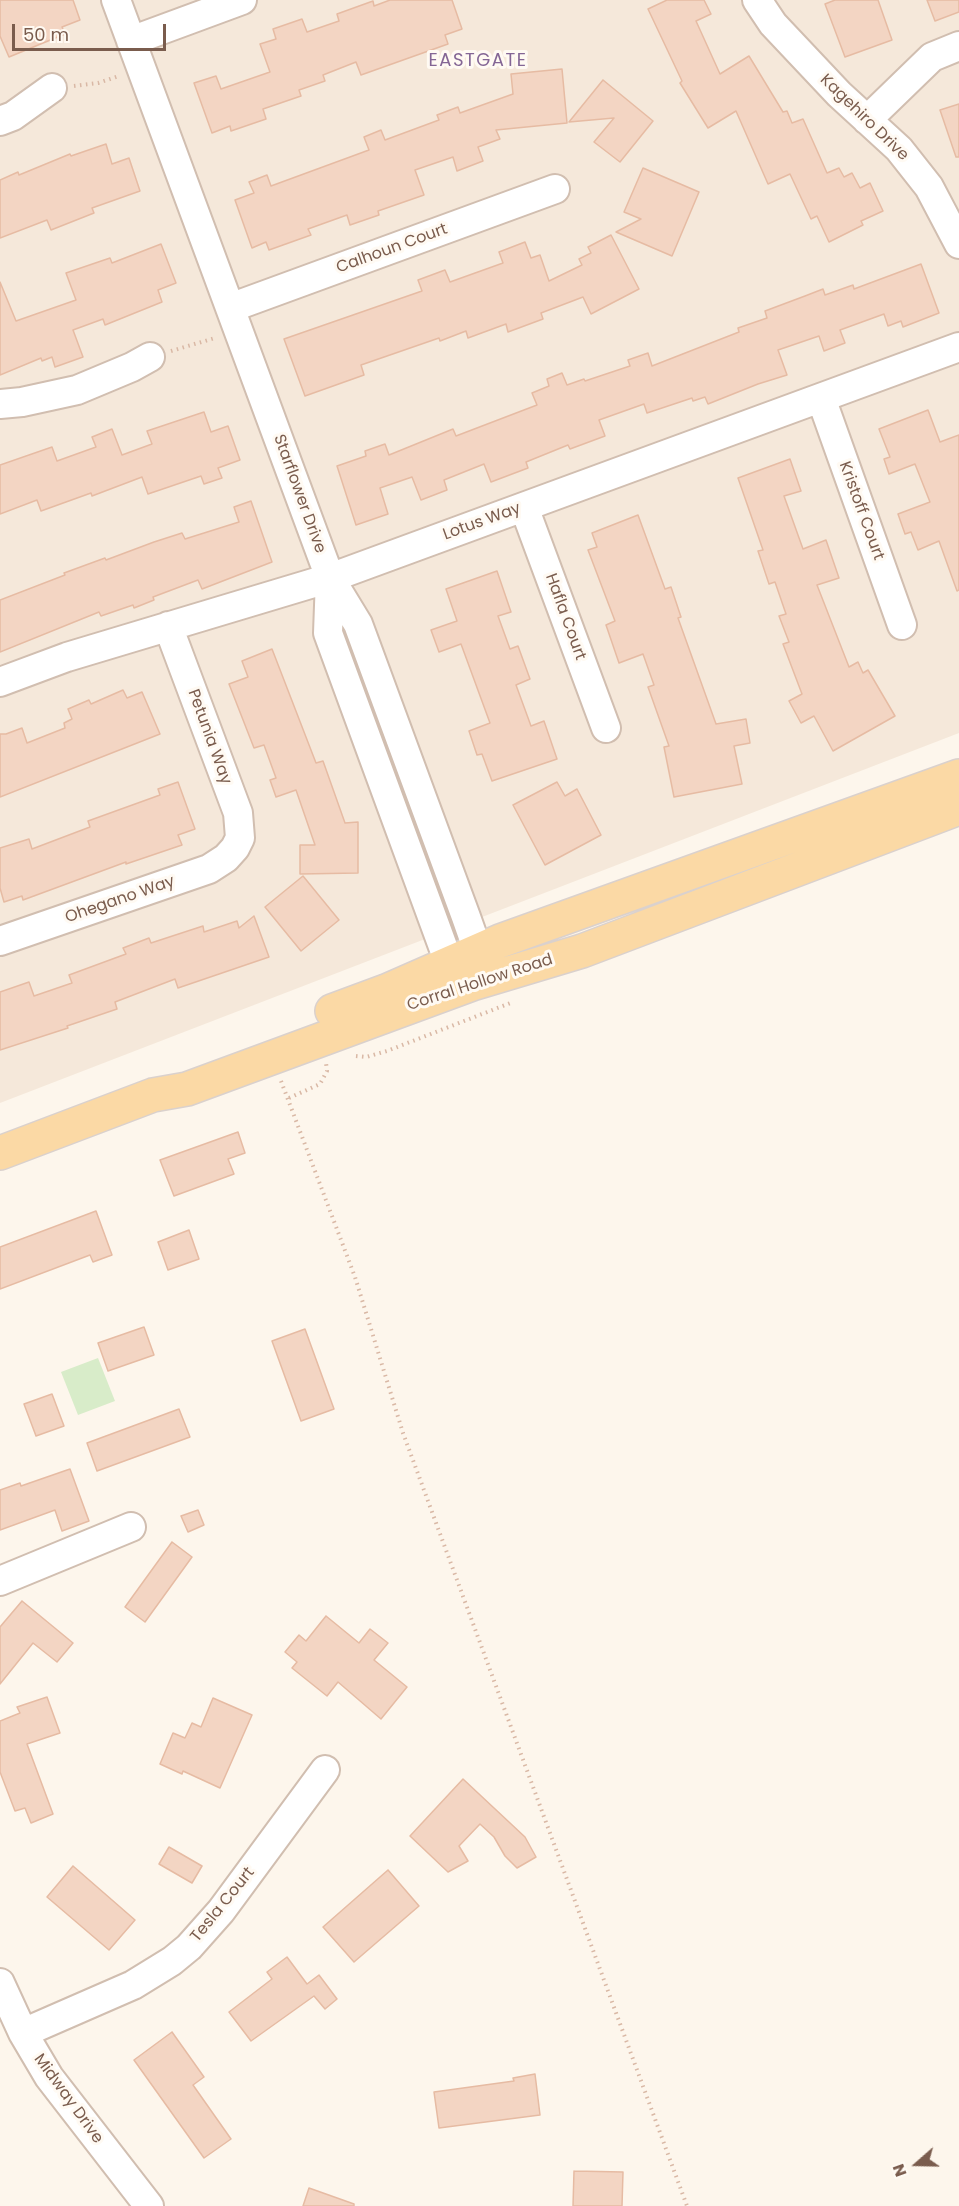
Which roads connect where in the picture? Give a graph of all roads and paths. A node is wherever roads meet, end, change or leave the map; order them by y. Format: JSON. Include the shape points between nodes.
{"nodes":[{"id":1,"x":116,"y":0,"type":"edge"},
{"id":2,"x":242,"y":0,"type":"edge"},
{"id":3,"x":757,"y":0,"type":"edge"},
{"id":4,"x":131,"y":41,"type":"junction"},
{"id":5,"x":959,"y":45,"type":"edge"},
{"id":6,"x":141,"y":68,"type":"junction"},
{"id":7,"x":52,"y":88,"type":"joint"},
{"id":8,"x":867,"y":120,"type":"junction"},
{"id":9,"x":0,"y":121,"type":"edge"},
{"id":10,"x":555,"y":189,"type":"dead end"},
{"id":11,"x":959,"y":244,"type":"edge"},
{"id":12,"x":234,"y":319,"type":"junction"},
{"id":13,"x":959,"y":347,"type":"edge"},
{"id":14,"x":150,"y":357,"type":"joint"},
{"id":15,"x":821,"y":398,"type":"junction"},
{"id":16,"x":0,"y":404,"type":"edge"},
{"id":17,"x":524,"y":507,"type":"junction"},
{"id":18,"x":330,"y":578,"type":"junction"},
{"id":19,"x":902,"y":625,"type":"dead end"},
{"id":20,"x":168,"y":626,"type":"junction"},
{"id":21,"x":0,"y":682,"type":"edge"},
{"id":22,"x":606,"y":728,"type":"dead end"},
{"id":23,"x":959,"y":776,"type":"edge"},
{"id":24,"x":959,"y":798,"type":"edge"},
{"id":25,"x":959,"y":808,"type":"edge"},
{"id":26,"x":879,"y":839,"type":"junction"},
{"id":27,"x":235,"y":848,"type":"joint"},
{"id":28,"x":0,"y":941,"type":"edge"},
{"id":29,"x":467,"y":966,"type":"junction"},
{"id":30,"x":326,"y":1038,"type":"junction"},
{"id":31,"x":271,"y":1058,"type":"junction"},
{"id":32,"x":153,"y":1095,"type":"junction"},
{"id":33,"x":289,"y":1098,"type":"junction"},
{"id":34,"x":0,"y":1153,"type":"edge"},
{"id":35,"x":131,"y":1527,"type":"dead end"},
{"id":36,"x":0,"y":1581,"type":"edge"},
{"id":37,"x":325,"y":1770,"type":"dead end"},
{"id":38,"x":0,"y":1983,"type":"edge"},
{"id":39,"x":23,"y":2033,"type":"junction"},
{"id":40,"x":149,"y":2206,"type":"edge"},
{"id":41,"x":687,"y":2206,"type":"edge"}],
"edges":[{"from":1,"to":4,"type":"street","name":"Starflower Drive"},
{"from":2,"to":4,"type":"street"},
{"from":3,"to":8,"type":"street","name":"Kagehiro Drive","via":[[773,24]]},
{"from":4,"to":6,"type":"street","name":"Starflower Drive"},
{"from":5,"to":8,"type":"street","via":[[932,57]]},
{"from":6,"to":7,"type":"path","via":[[98,83]]},
{"from":6,"to":12,"type":"street","name":"Starflower Drive"},
{"from":7,"to":9,"type":"street"},
{"from":8,"to":11,"type":"street","name":"Kagehiro Drive","via":[[899,149],[929,187]]},
{"from":10,"to":12,"type":"street","name":"Calhoun Court"},
{"from":12,"to":14,"type":"path","via":[[195,345]]},
{"from":12,"to":18,"type":"street","name":"Starflower Drive"},
{"from":13,"to":15,"type":"street","name":"Lotus Way"},
{"from":14,"to":16,"type":"street","via":[[77,390]]},
{"from":15,"to":17,"type":"street","name":"Lotus Way"},
{"from":15,"to":19,"type":"street","name":"Kristoff Court"},
{"from":17,"to":18,"type":"street","name":"Lotus Way"},
{"from":17,"to":22,"type":"street","name":"Hafla Court"},
{"from":18,"to":20,"type":"street","name":"Lotus Way"},
{"from":18,"to":29,"type":"street","name":"Starflower Drive","via":[[358,624]]},
{"from":20,"to":21,"type":"street","name":"Lotus Way"},
{"from":20,"to":27,"type":"street","name":"Petunia Way","via":[[237,813],[240,838]]},
{"from":23,"to":29,"type":"main road"},
{"from":24,"to":26,"type":"street","via":[[917,814]]},
{"from":25,"to":26,"type":"main road","name":"Corral Hollow Road"},
{"from":26,"to":29,"type":"main road","name":"Corral Hollow Road","via":[[582,951]]},
{"from":27,"to":28,"type":"street","name":"Ohegano Way","via":[[209,869]]},
{"from":29,"to":30,"type":"main road","name":"Corral Hollow Road"},
{"from":29,"to":32,"type":"main road","via":[[386,991],[224,1052],[181,1072]]},
{"from":30,"to":31,"type":"main road","name":"Corral Hollow Road"},
{"from":30,"to":33,"type":"path","via":[[327,1071],[320,1084]]},
{"from":31,"to":32,"type":"main road","name":"Corral Hollow Road","via":[[187,1089]]},
{"from":31,"to":33,"type":"path"},
{"from":32,"to":34,"type":"main road","name":"Corral Hollow Road"},
{"from":33,"to":41,"type":"path","via":[[355,1277],[403,1433]]},
{"from":35,"to":36,"type":"street"},
{"from":37,"to":39,"type":"street","name":"Tesla Court","via":[[222,1911],[189,1947],[133,1985]]},
{"from":38,"to":39,"type":"street","name":"Midway Drive"},
{"from":39,"to":40,"type":"street","name":"Midway Drive","via":[[66,2099]]}]}
